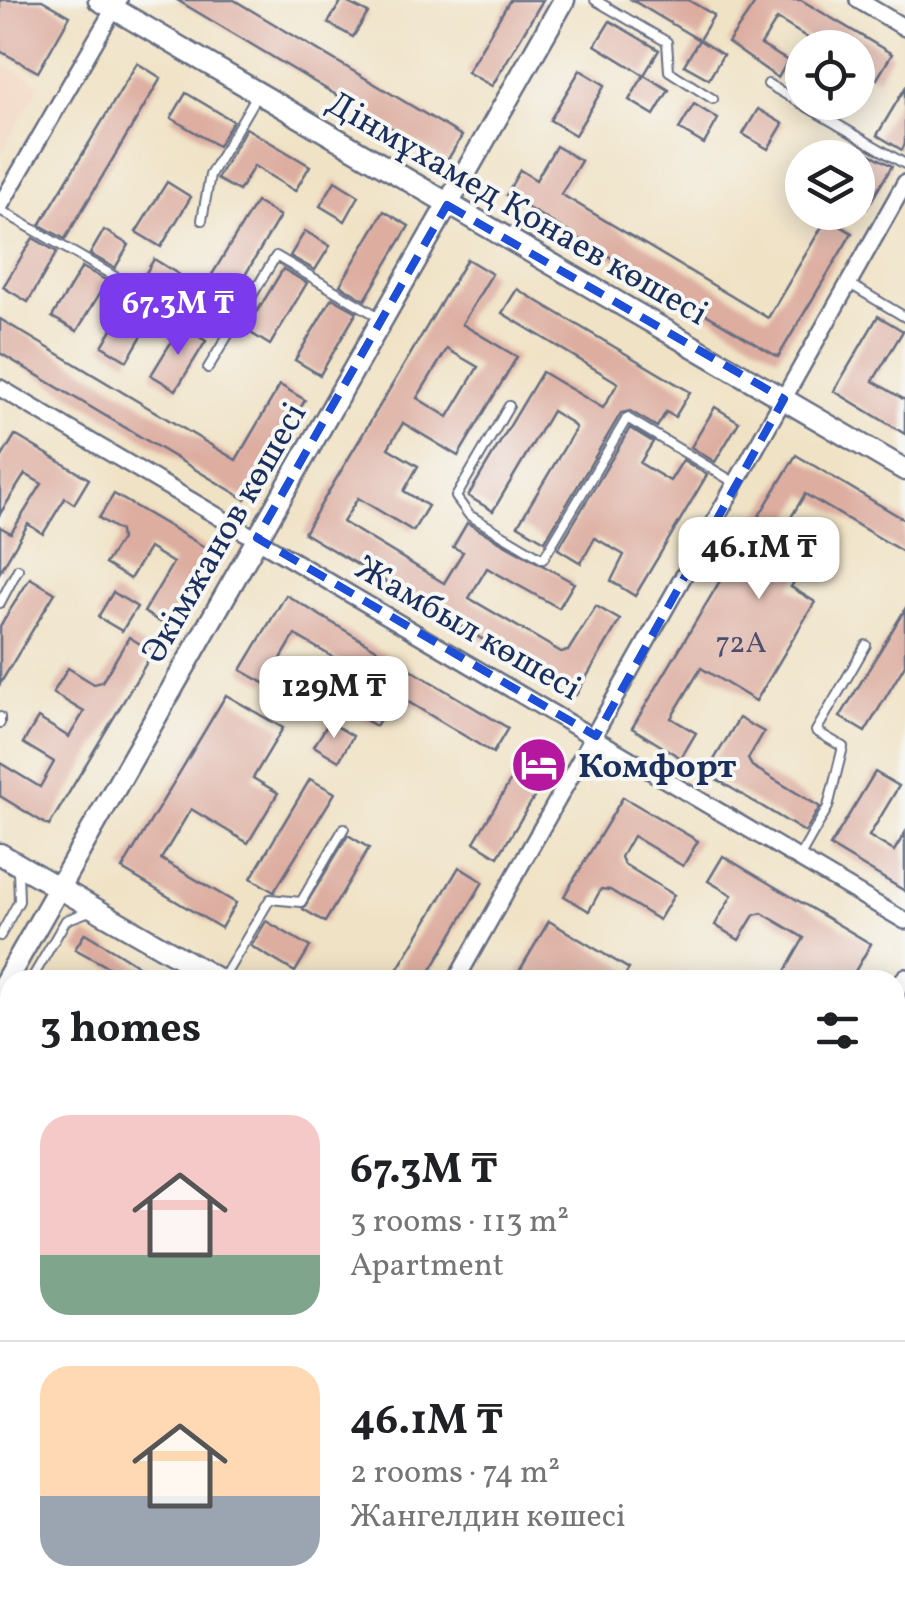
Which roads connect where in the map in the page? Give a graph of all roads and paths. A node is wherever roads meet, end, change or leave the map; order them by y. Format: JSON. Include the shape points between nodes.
{"nodes":[{"id":1,"x":564,"y":0,"type":"edge"},
{"id":2,"x":595,"y":0,"type":"edge"},
{"id":3,"x":858,"y":0,"type":"edge"},
{"id":4,"x":111,"y":3,"type":"edge"},
{"id":5,"x":905,"y":28,"type":"edge"},
{"id":6,"x":768,"y":84,"type":"dead end"},
{"id":7,"x":258,"y":93,"type":"junction"},
{"id":8,"x":713,"y":99,"type":"dead end"},
{"id":9,"x":905,"y":164,"type":"edge"},
{"id":10,"x":905,"y":182,"type":"edge"},
{"id":11,"x":448,"y":205,"type":"junction"},
{"id":12,"x":0,"y":208,"type":"edge"},
{"id":13,"x":202,"y":220,"type":"dead end"},
{"id":14,"x":848,"y":283,"type":"junction"},
{"id":15,"x":136,"y":289,"type":"dead end"},
{"id":16,"x":905,"y":316,"type":"edge"},
{"id":17,"x":381,"y":318,"type":"junction"},
{"id":18,"x":208,"y":368,"type":"dead end"},
{"id":19,"x":0,"y":388,"type":"edge"},
{"id":20,"x":784,"y":399,"type":"junction"},
{"id":21,"x":509,"y":406,"type":"dead end"},
{"id":22,"x":905,"y":470,"type":"edge"},
{"id":23,"x":737,"y":484,"type":"junction"},
{"id":24,"x":257,"y":538,"type":"junction"},
{"id":25,"x":18,"y":570,"type":"dead end"},
{"id":26,"x":0,"y":603,"type":"edge"},
{"id":27,"x":866,"y":646,"type":"dead end"},
{"id":28,"x":596,"y":736,"type":"junction"},
{"id":29,"x":344,"y":828,"type":"dead end"},
{"id":30,"x":798,"y":858,"type":"junction"},
{"id":31,"x":8,"y":859,"type":"edge"},
{"id":32,"x":58,"y":888,"type":"junction"},
{"id":33,"x":96,"y":910,"type":"junction"},
{"id":34,"x":905,"y":921,"type":"edge"},
{"id":35,"x":0,"y":936,"type":"edge"},
{"id":36,"x":12,"y":970,"type":"edge"},
{"id":37,"x":37,"y":970,"type":"edge"},
{"id":38,"x":202,"y":970,"type":"edge"},
{"id":39,"x":226,"y":970,"type":"edge"},
{"id":40,"x":462,"y":970,"type":"edge"}],
"edges":[{"from":1,"to":11,"type":"main road","name":"Әкімжанов көшесі"},
{"from":2,"to":8,"type":"lane","via":[[666,42],[669,71]]},
{"from":3,"to":5,"type":"street"},
{"from":4,"to":7,"type":"main road","name":"Дінмұхамед Қонаев көшесі"},
{"from":4,"to":12,"type":"street"},
{"from":6,"to":9,"type":"lane"},
{"from":7,"to":11,"type":"main road","name":"Дінмұхамед Қонаев көшесі"},
{"from":7,"to":13,"type":"lane","via":[[210,175]]},
{"from":10,"to":14,"type":"street"},
{"from":11,"to":17,"type":"main road","name":"Әкімжанов көшесі"},
{"from":11,"to":20,"type":"main road","name":"Дінмұхамед Қонаев көшесі"},
{"from":12,"to":15,"type":"lane"},
{"from":14,"to":16,"type":"lane"},
{"from":14,"to":20,"type":"street"},
{"from":17,"to":18,"type":"lane","via":[[276,256]]},
{"from":17,"to":24,"type":"main road","name":"Әкімжанов көшесі"},
{"from":19,"to":24,"type":"street","name":"Жамбыл көшесі"},
{"from":20,"to":22,"type":"main road","name":"Дінмұхамед Қонаев көшесі"},
{"from":20,"to":23,"type":"street"},
{"from":21,"to":23,"type":"lane","via":[[456,497],[470,515],[544,559],[628,418]]},
{"from":23,"to":28,"type":"street"},
{"from":24,"to":28,"type":"street","name":"Жамбыл көшесі"},
{"from":24,"to":32,"type":"main road","name":"Әкімжанов көшесі"},
{"from":25,"to":26,"type":"lane"},
{"from":27,"to":30,"type":"lane","via":[[816,731],[843,747],[828,807]]},
{"from":28,"to":30,"type":"street","name":"Жамбыл көшесі"},
{"from":28,"to":40,"type":"street"},
{"from":29,"to":39,"type":"lane","via":[[301,902],[270,899]]},
{"from":30,"to":34,"type":"street","name":"Жамбыл көшесі"},
{"from":31,"to":32,"type":"main road"},
{"from":31,"to":35,"type":"lane","via":[[22,878],[19,901]]},
{"from":32,"to":33,"type":"main road"},
{"from":32,"to":36,"type":"main road","name":"Әкімжанов көшесі"},
{"from":33,"to":37,"type":"lane","via":[[66,920]]},
{"from":33,"to":38,"type":"main road"}]}
